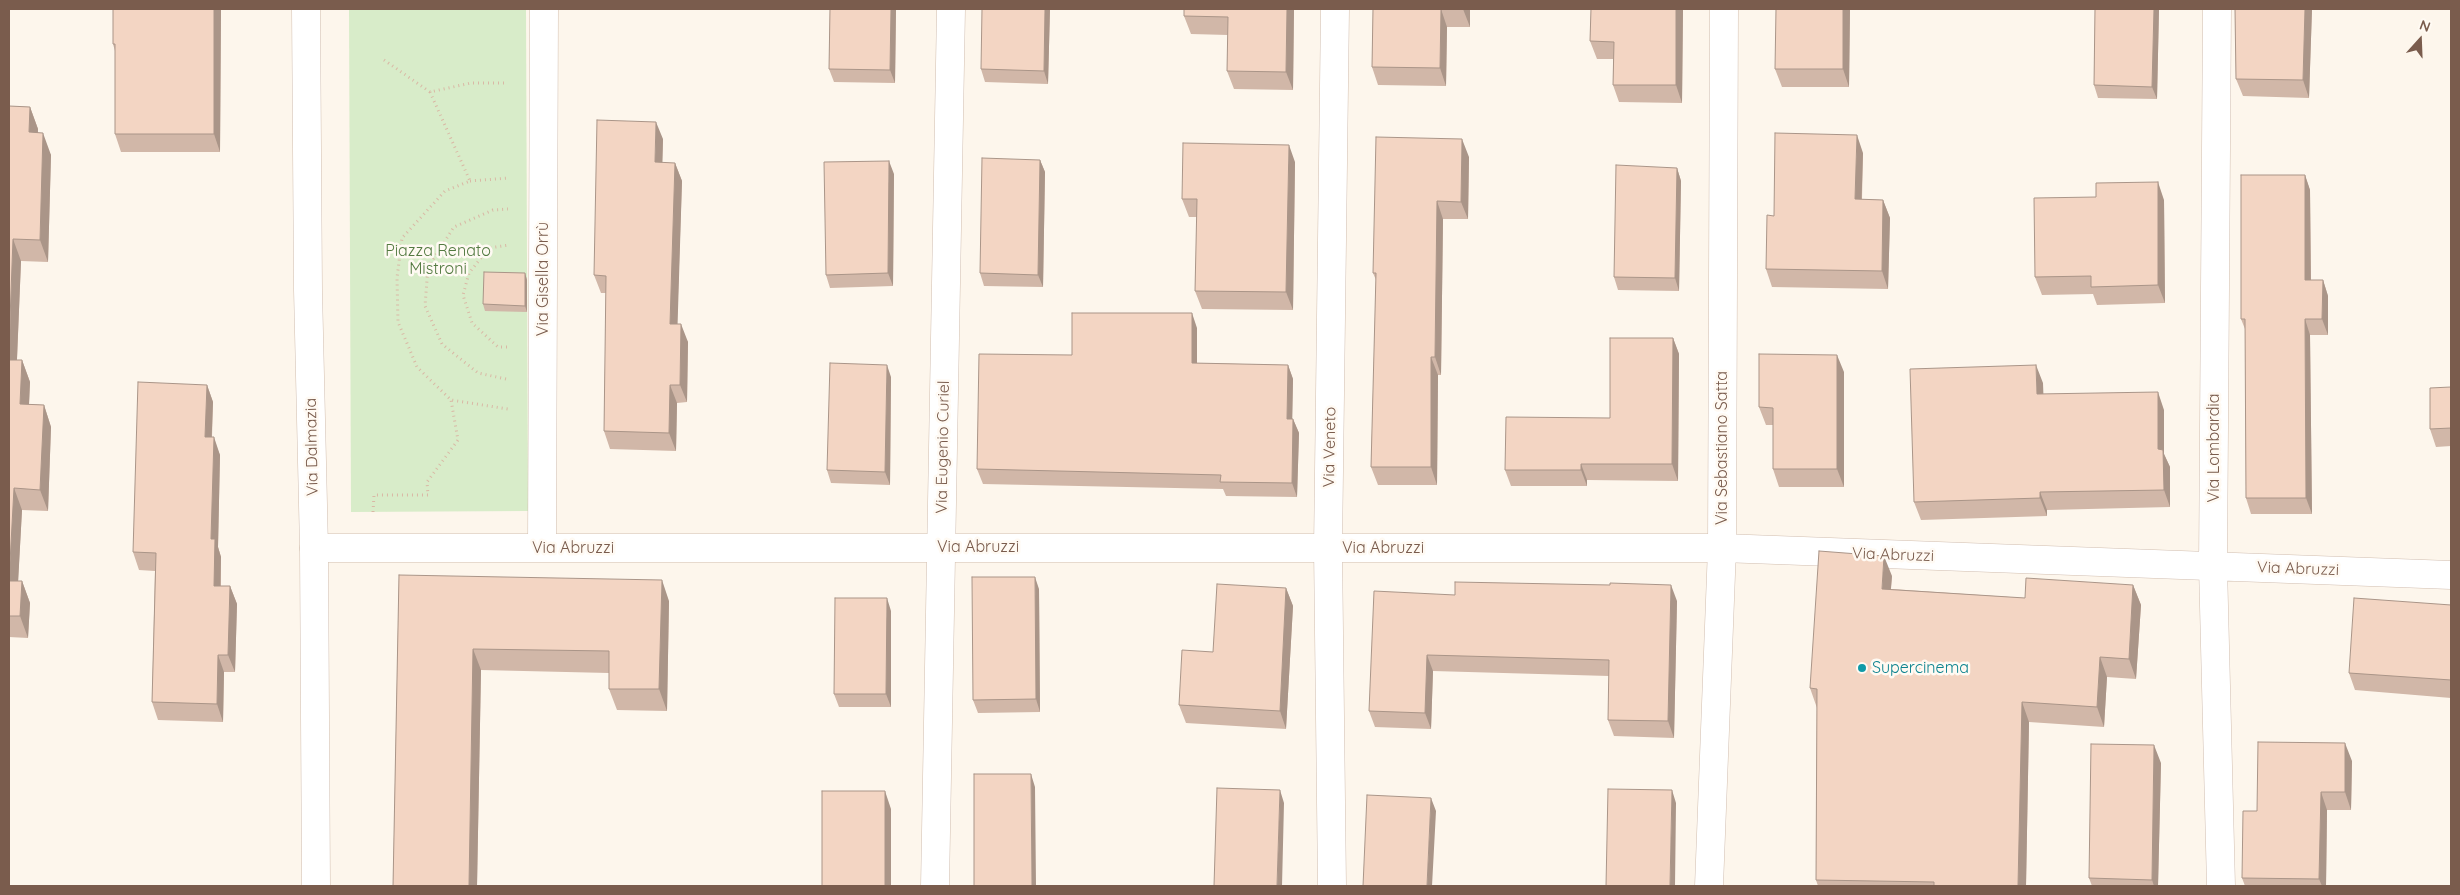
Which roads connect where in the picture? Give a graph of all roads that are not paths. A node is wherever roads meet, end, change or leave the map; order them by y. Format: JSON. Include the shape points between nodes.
{"nodes":[{"id":1,"x":306,"y":9,"type":"edge"},
{"id":2,"x":544,"y":9,"type":"edge"},
{"id":3,"x":951,"y":9,"type":"edge"},
{"id":4,"x":1335,"y":9,"type":"edge"},
{"id":5,"x":1724,"y":9,"type":"edge"},
{"id":6,"x":2217,"y":9,"type":"edge"},
{"id":7,"x":941,"y":547,"type":"junction"},
{"id":8,"x":314,"y":548,"type":"junction"},
{"id":9,"x":542,"y":548,"type":"junction"},
{"id":10,"x":1328,"y":548,"type":"junction"},
{"id":11,"x":1722,"y":548,"type":"junction"},
{"id":12,"x":2213,"y":566,"type":"junction"},
{"id":13,"x":2451,"y":575,"type":"edge"},
{"id":14,"x":316,"y":886,"type":"edge"},
{"id":15,"x":935,"y":886,"type":"edge"},
{"id":16,"x":1332,"y":886,"type":"edge"},
{"id":17,"x":1709,"y":886,"type":"edge"},
{"id":18,"x":2222,"y":886,"type":"edge"}],
"edges":[{"from":1,"to":8,"type":"street","name":"Via Dalmazia"},
{"from":2,"to":9,"type":"street","name":"Via Gisella Orrù"},
{"from":3,"to":7,"type":"street","name":"Via Eugenio Curiel"},
{"from":4,"to":10,"type":"street","name":"Via Veneto"},
{"from":5,"to":11,"type":"street","name":"Via Sebastiano Satta"},
{"from":6,"to":12,"type":"street","name":"Via Lombardia"},
{"from":7,"to":9,"type":"street","name":"Via Abruzzi"},
{"from":7,"to":10,"type":"street","name":"Via Abruzzi"},
{"from":7,"to":15,"type":"street","name":"Via Eugenio Curiel"},
{"from":8,"to":9,"type":"street","name":"Via Abruzzi"},
{"from":8,"to":14,"type":"street","name":"Via Dalmazia"},
{"from":10,"to":11,"type":"street","name":"Via Abruzzi"},
{"from":10,"to":16,"type":"street","name":"Via Veneto"},
{"from":11,"to":12,"type":"street","name":"Via Abruzzi"},
{"from":11,"to":17,"type":"street","name":"Via Sebastiano Satta"},
{"from":12,"to":13,"type":"street","name":"Via Abruzzi"},
{"from":12,"to":18,"type":"street","name":"Via Lombardia"}]}
